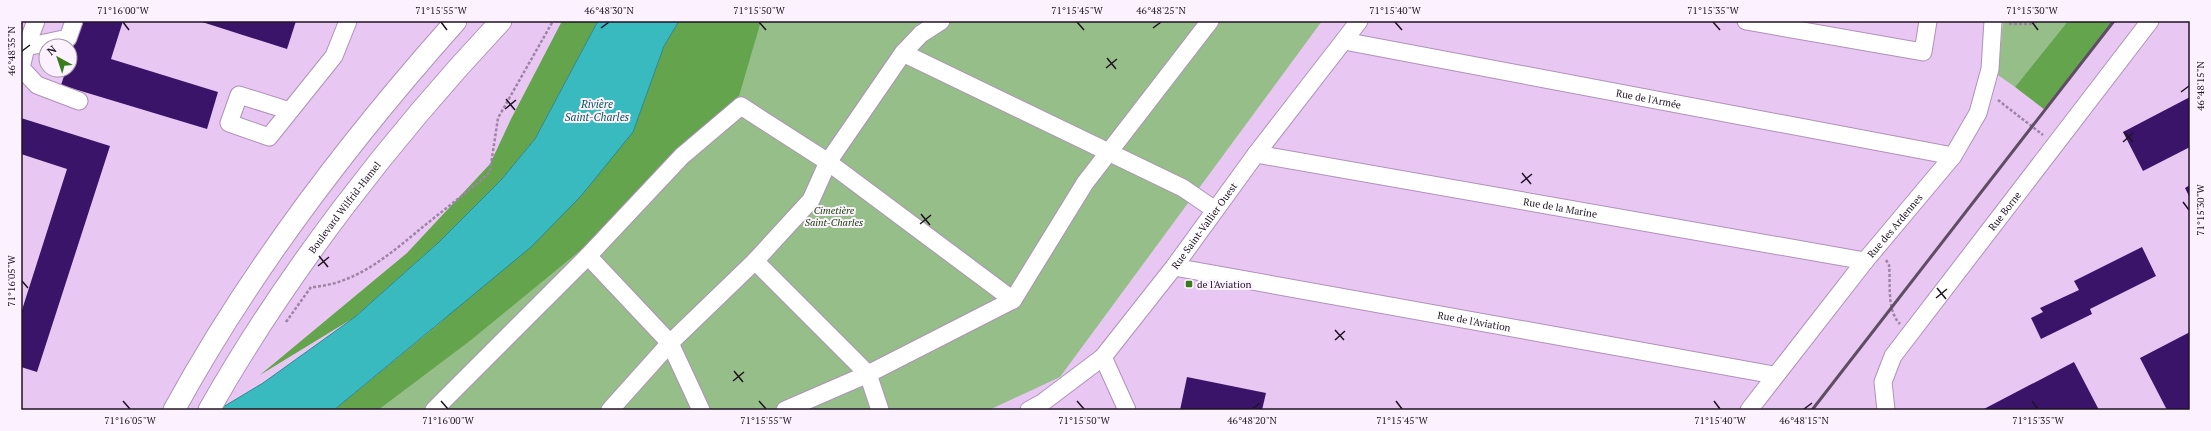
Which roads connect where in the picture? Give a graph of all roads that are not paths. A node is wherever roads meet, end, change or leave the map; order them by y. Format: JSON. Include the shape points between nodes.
{"nodes":[{"id":1,"x":36,"y":21,"type":"edge"},
{"id":2,"x":74,"y":21,"type":"edge"},
{"id":3,"x":348,"y":21,"type":"edge"},
{"id":4,"x":456,"y":21,"type":"edge"},
{"id":5,"x":501,"y":21,"type":"edge"},
{"id":6,"x":941,"y":21,"type":"edge"},
{"id":7,"x":1210,"y":21,"type":"edge"},
{"id":8,"x":1359,"y":21,"type":"edge"},
{"id":9,"x":1744,"y":21,"type":"edge"},
{"id":10,"x":1928,"y":21,"type":"edge"},
{"id":11,"x":2150,"y":21,"type":"edge"},
{"id":12,"x":1992,"y":24,"type":"edge"},
{"id":13,"x":1344,"y":42,"type":"junction"},
{"id":14,"x":24,"y":48,"type":"edge"},
{"id":15,"x":903,"y":53,"type":"junction"},
{"id":16,"x":79,"y":101,"type":"dead end"},
{"id":17,"x":290,"y":110,"type":"dead end"},
{"id":18,"x":1107,"y":153,"type":"junction"},
{"id":19,"x":1256,"y":154,"type":"junction"},
{"id":20,"x":1953,"y":156,"type":"junction"},
{"id":21,"x":828,"y":162,"type":"junction"},
{"id":22,"x":1215,"y":210,"type":"junction"},
{"id":23,"x":588,"y":256,"type":"junction"},
{"id":24,"x":1865,"y":260,"type":"junction"},
{"id":25,"x":754,"y":261,"type":"junction"},
{"id":26,"x":1174,"y":267,"type":"junction"},
{"id":27,"x":1013,"y":300,"type":"junction"},
{"id":28,"x":670,"y":343,"type":"junction"},
{"id":29,"x":1103,"y":357,"type":"junction"},
{"id":30,"x":868,"y":374,"type":"junction"},
{"id":31,"x":1774,"y":375,"type":"junction"},
{"id":32,"x":211,"y":406,"type":"edge"},
{"id":33,"x":175,"y":409,"type":"edge"},
{"id":34,"x":434,"y":410,"type":"edge"},
{"id":35,"x":610,"y":410,"type":"edge"},
{"id":36,"x":702,"y":410,"type":"edge"},
{"id":37,"x":785,"y":410,"type":"edge"},
{"id":38,"x":880,"y":410,"type":"edge"},
{"id":39,"x":1029,"y":410,"type":"edge"},
{"id":40,"x":1127,"y":410,"type":"edge"},
{"id":41,"x":1749,"y":410,"type":"edge"},
{"id":42,"x":1886,"y":410,"type":"edge"}],
"edges":[{"from":1,"to":14,"type":"street"},
{"from":2,"to":14,"type":"street","via":[[68,38]]},
{"from":3,"to":17,"type":"street","via":[[334,56]]},
{"from":4,"to":33,"type":"main road","via":[[365,127],[268,257],[229,315]]},
{"from":5,"to":32,"type":"main road","name":"Boulevard Wilfrid-Hamel","via":[[432,97],[356,192],[283,291]]},
{"from":6,"to":15,"type":"street","via":[[921,34]]},
{"from":7,"to":18,"type":"street"},
{"from":8,"to":13,"type":"street","name":"Rue Saint-Vallier Ouest"},
{"from":9,"to":10,"type":"street","via":[[1923,52]]},
{"from":11,"to":42,"type":"street","name":"Rue Borne","via":[[1893,356],[1883,382]]},
{"from":12,"to":20,"type":"street","name":"Rue des Ardennes","via":[[1990,69],[1978,113]]},
{"from":13,"to":19,"type":"street","name":"Rue Saint-Vallier Ouest"},
{"from":13,"to":20,"type":"street","name":"Rue de l'Armée"},
{"from":14,"to":16,"type":"street","via":[[21,68],[37,85]]},
{"from":15,"to":18,"type":"street"},
{"from":15,"to":21,"type":"street"},
{"from":18,"to":22,"type":"street","via":[[1183,188]]},
{"from":18,"to":27,"type":"street","via":[[1085,183]]},
{"from":19,"to":22,"type":"street","name":"Rue Saint-Vallier Ouest"},
{"from":19,"to":24,"type":"street","name":"Rue de la Marine"},
{"from":20,"to":24,"type":"street","name":"Rue des Ardennes"},
{"from":21,"to":23,"type":"street","via":[[741,106],[682,156]]},
{"from":21,"to":25,"type":"street","via":[[811,200]]},
{"from":21,"to":27,"type":"street"},
{"from":22,"to":26,"type":"street","name":"Rue Saint-Vallier Ouest"},
{"from":23,"to":28,"type":"street"},
{"from":23,"to":34,"type":"street"},
{"from":24,"to":31,"type":"street","name":"Rue des Ardennes"},
{"from":25,"to":28,"type":"street"},
{"from":25,"to":30,"type":"street"},
{"from":26,"to":29,"type":"street","name":"Rue Saint-Vallier Ouest"},
{"from":26,"to":31,"type":"street","name":"Rue de l'Aviation"},
{"from":27,"to":30,"type":"street"},
{"from":28,"to":35,"type":"street"},
{"from":28,"to":36,"type":"street"},
{"from":29,"to":39,"type":"street","name":"Rue Saint-Vallier Ouest"},
{"from":29,"to":40,"type":"street"},
{"from":30,"to":37,"type":"street"},
{"from":30,"to":38,"type":"street"},
{"from":31,"to":41,"type":"street","name":"Rue des Ardennes"}]}
